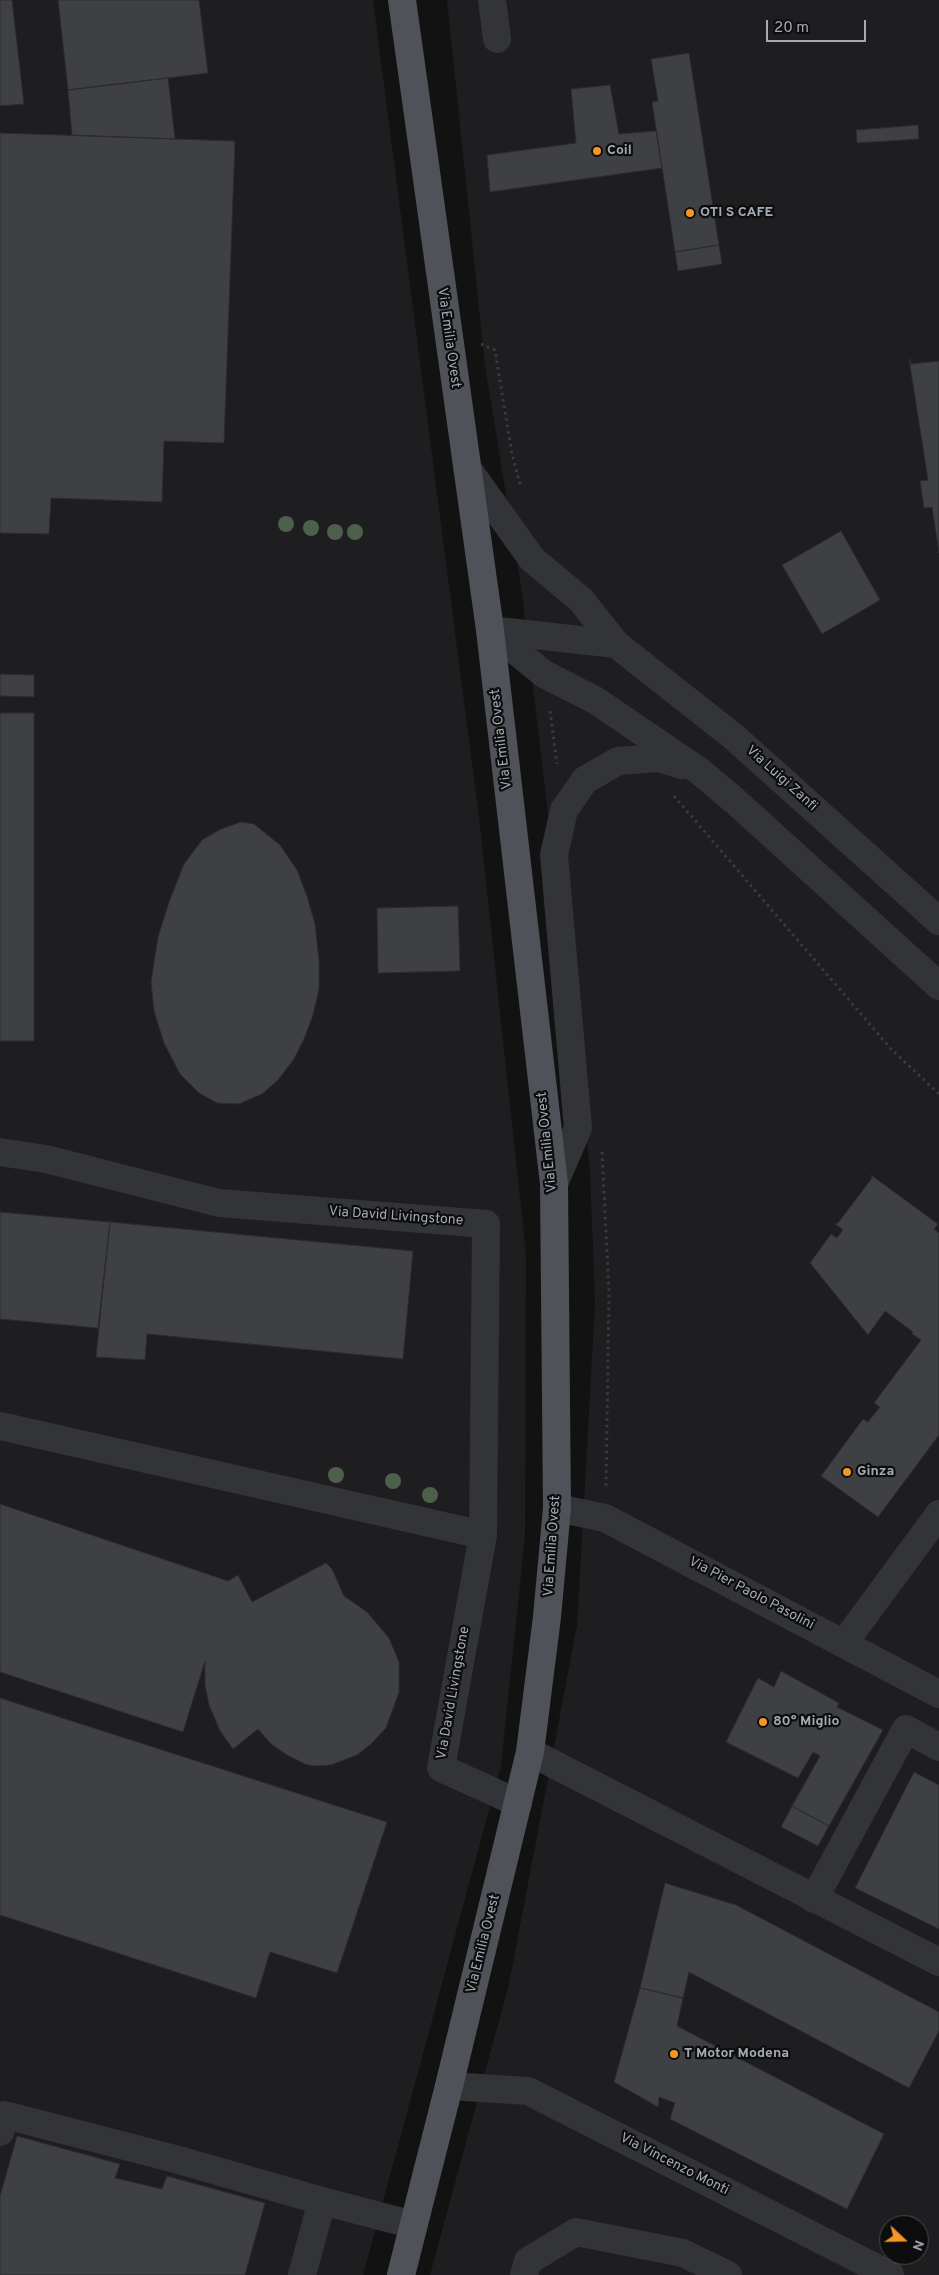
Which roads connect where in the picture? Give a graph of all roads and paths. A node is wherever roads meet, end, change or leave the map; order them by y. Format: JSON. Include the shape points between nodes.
{"nodes":[{"id":1,"x":402,"y":0,"type":"edge"},
{"id":2,"x":492,"y":0,"type":"edge"},
{"id":3,"x":497,"y":39,"type":"dead end"},
{"id":4,"x":467,"y":468,"type":"junction"},
{"id":5,"x":490,"y":630,"type":"junction"},
{"id":6,"x":616,"y":644,"type":"junction"},
{"id":7,"x":698,"y":770,"type":"junction"},
{"id":8,"x":670,"y":794,"type":"dead end"},
{"id":9,"x":939,"y":921,"type":"edge"},
{"id":10,"x":939,"y":986,"type":"edge"},
{"id":11,"x":939,"y":1094,"type":"edge"},
{"id":12,"x":602,"y":1144,"type":"dead end"},
{"id":13,"x":0,"y":1152,"type":"edge"},
{"id":14,"x":554,"y":1184,"type":"junction"},
{"id":15,"x":0,"y":1426,"type":"edge"},
{"id":16,"x":557,"y":1508,"type":"junction"},
{"id":17,"x":939,"y":1514,"type":"edge"},
{"id":18,"x":605,"y":1518,"type":"junction"},
{"id":19,"x":483,"y":1535,"type":"junction"},
{"id":20,"x":844,"y":1643,"type":"junction"},
{"id":21,"x":939,"y":1694,"type":"edge"},
{"id":22,"x":939,"y":1747,"type":"edge"},
{"id":23,"x":530,"y":1752,"type":"junction"},
{"id":24,"x":518,"y":1803,"type":"junction"},
{"id":25,"x":814,"y":1899,"type":"junction"},
{"id":26,"x":939,"y":1962,"type":"edge"},
{"id":27,"x":449,"y":2086,"type":"junction"},
{"id":28,"x":0,"y":2132,"type":"edge"},
{"id":29,"x":322,"y":2201,"type":"junction"},
{"id":30,"x":414,"y":2224,"type":"junction"},
{"id":31,"x":302,"y":2275,"type":"edge"},
{"id":32,"x":401,"y":2275,"type":"edge"},
{"id":33,"x":524,"y":2275,"type":"edge"},
{"id":34,"x":728,"y":2275,"type":"edge"},
{"id":35,"x":890,"y":2275,"type":"edge"}],
"edges":[{"from":1,"to":4,"type":"main road","name":"Via Emilia Ovest"},
{"from":2,"to":3,"type":"street"},
{"from":4,"to":5,"type":"main road","name":"Via Emilia Ovest"},
{"from":4,"to":6,"type":"street","name":"Via Luigi Zanfi","via":[[532,559],[581,600]]},
{"from":5,"to":6,"type":"street"},
{"from":5,"to":7,"type":"street","via":[[544,674],[595,700]]},
{"from":5,"to":14,"type":"main road","name":"Via Emilia Ovest"},
{"from":6,"to":9,"type":"street","name":"Via Luigi Zanfi","via":[[734,737]]},
{"from":7,"to":10,"type":"street"},
{"from":7,"to":14,"type":"street","via":[[659,758],[618,760],[585,780],[564,810],[554,855],[578,1128]]},
{"from":8,"to":11,"type":"path","via":[[678,799],[890,1050]]},
{"from":12,"to":18,"type":"path","via":[[609,1292]]},
{"from":13,"to":19,"type":"street","name":"Via David Livingstone","via":[[46,1158],[219,1203],[486,1224]]},
{"from":14,"to":16,"type":"main road","name":"Via Emilia Ovest"},
{"from":15,"to":19,"type":"street"},
{"from":16,"to":18,"type":"street","name":"Via Pier Paolo Pasolini"},
{"from":16,"to":23,"type":"main road","name":"Via Emilia Ovest"},
{"from":17,"to":20,"type":"street"},
{"from":18,"to":20,"type":"street","name":"Via Pier Paolo Pasolini"},
{"from":19,"to":24,"type":"street","name":"Via David Livingstone","via":[[441,1768]]},
{"from":20,"to":21,"type":"street","name":"Via Pier Paolo Pasolini"},
{"from":22,"to":25,"type":"street","via":[[906,1729]]},
{"from":23,"to":24,"type":"main road","name":"Via Emilia Ovest"},
{"from":23,"to":25,"type":"street","via":[[610,1781]]},
{"from":24,"to":27,"type":"main road","name":"Via Emilia Ovest"},
{"from":25,"to":26,"type":"street"},
{"from":27,"to":30,"type":"main road","name":"Via Emilia Ovest"},
{"from":27,"to":35,"type":"street","name":"Via Vincenzo Monti","via":[[528,2091]]},
{"from":28,"to":29,"type":"street","via":[[5,2115]]},
{"from":29,"to":30,"type":"street"},
{"from":29,"to":31,"type":"street"},
{"from":30,"to":32,"type":"main road","name":"Via Emilia Ovest"},
{"from":33,"to":34,"type":"street","via":[[528,2261],[576,2232],[683,2253]]}]}
